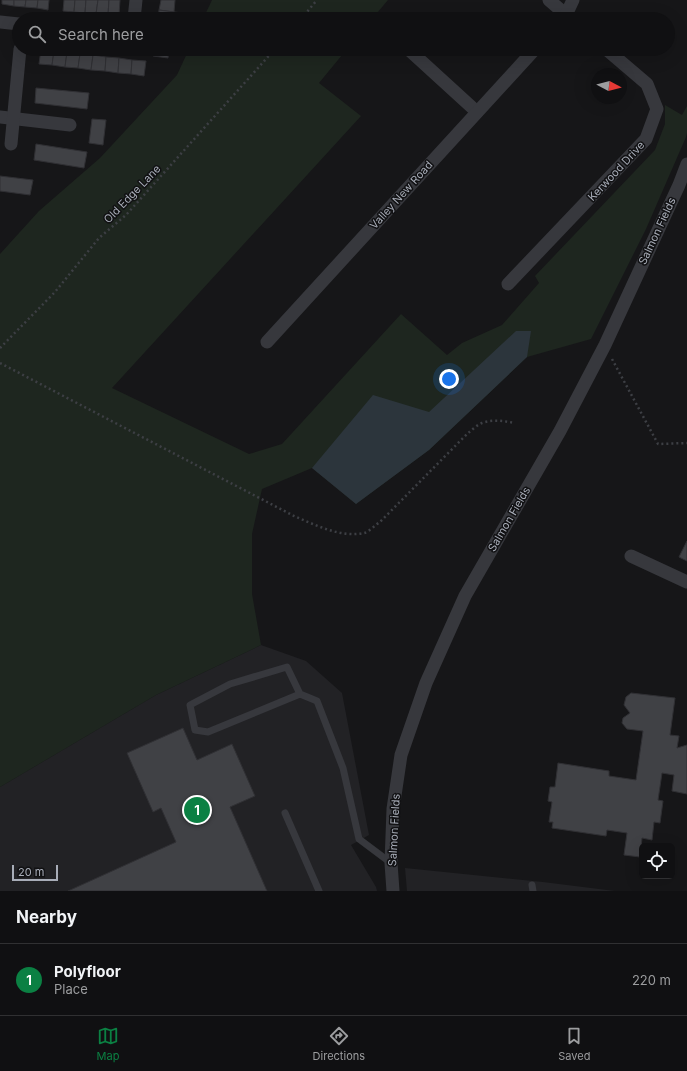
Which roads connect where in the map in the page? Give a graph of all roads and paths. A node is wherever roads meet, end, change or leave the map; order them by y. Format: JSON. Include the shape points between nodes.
{"nodes":[{"id":1,"x":136,"y":0,"type":"edge"},
{"id":2,"x":317,"y":0,"type":"edge"},
{"id":3,"x":549,"y":0,"type":"edge"},
{"id":4,"x":572,"y":0,"type":"edge"},
{"id":5,"x":135,"y":12,"type":"edge"},
{"id":6,"x":307,"y":12,"type":"edge"},
{"id":7,"x":560,"y":12,"type":"edge"},
{"id":8,"x":568,"y":12,"type":"edge"},
{"id":9,"x":0,"y":22,"type":"edge"},
{"id":10,"x":12,"y":23,"type":"edge"},
{"id":11,"x":19,"y":56,"type":"edge"},
{"id":12,"x":269,"y":56,"type":"edge"},
{"id":13,"x":416,"y":56,"type":"edge"},
{"id":14,"x":529,"y":56,"type":"edge"},
{"id":15,"x":614,"y":56,"type":"edge"},
{"id":16,"x":477,"y":112,"type":"junction"},
{"id":17,"x":6,"y":118,"type":"edge"},
{"id":18,"x":70,"y":125,"type":"dead end"},
{"id":19,"x":11,"y":144,"type":"dead end"},
{"id":20,"x":687,"y":164,"type":"edge"},
{"id":21,"x":508,"y":284,"type":"dead end"},
{"id":22,"x":267,"y":342,"type":"dead end"},
{"id":23,"x":605,"y":345,"type":"junction"},
{"id":24,"x":0,"y":348,"type":"edge"},
{"id":25,"x":0,"y":363,"type":"edge"},
{"id":26,"x":515,"y":423,"type":"dead end"},
{"id":27,"x":687,"y":443,"type":"edge"},
{"id":28,"x":632,"y":556,"type":"dead end"},
{"id":29,"x":687,"y":582,"type":"edge"},
{"id":30,"x":300,"y":694,"type":"junction"},
{"id":31,"x":286,"y":813,"type":"dead end"},
{"id":32,"x":391,"y":863,"type":"junction"},
{"id":33,"x":319,"y":891,"type":"edge"},
{"id":34,"x":393,"y":891,"type":"edge"}],
"edges":[{"from":1,"to":5,"type":"street"},
{"from":2,"to":6,"type":"path"},
{"from":3,"to":7,"type":"street"},
{"from":4,"to":8,"type":"street"},
{"from":9,"to":10,"type":"street"},
{"from":11,"to":17,"type":"street"},
{"from":12,"to":24,"type":"path","name":"Old Edge Lane","via":[[131,209],[99,238],[55,292]]},
{"from":13,"to":16,"type":"street"},
{"from":14,"to":16,"type":"street","name":"Valley New Road"},
{"from":15,"to":21,"type":"street","name":"Kerwood Drive","via":[[647,84],[657,109],[646,139]]},
{"from":16,"to":22,"type":"street","name":"Valley New Road"},
{"from":17,"to":18,"type":"street"},
{"from":17,"to":19,"type":"street"},
{"from":20,"to":23,"type":"street","name":"Salmon Fields"},
{"from":23,"to":27,"type":"path","via":[[658,444]]},
{"from":23,"to":32,"type":"street","name":"Salmon Fields","via":[[560,431],[465,596],[426,683],[401,755],[393,809]]},
{"from":25,"to":26,"type":"path","via":[[294,516],[325,529],[347,533],[366,533],[380,522],[468,433],[481,424],[502,420]]},
{"from":28,"to":29,"type":"street"},
{"from":30,"to":30,"type":"lane","via":[[208,732],[195,730],[190,705],[230,684],[287,667]]},
{"from":30,"to":32,"type":"lane","via":[[317,701],[343,768],[359,840]]},
{"from":31,"to":33,"type":"lane"},
{"from":32,"to":34,"type":"street","name":"Salmon Fields"}]}
